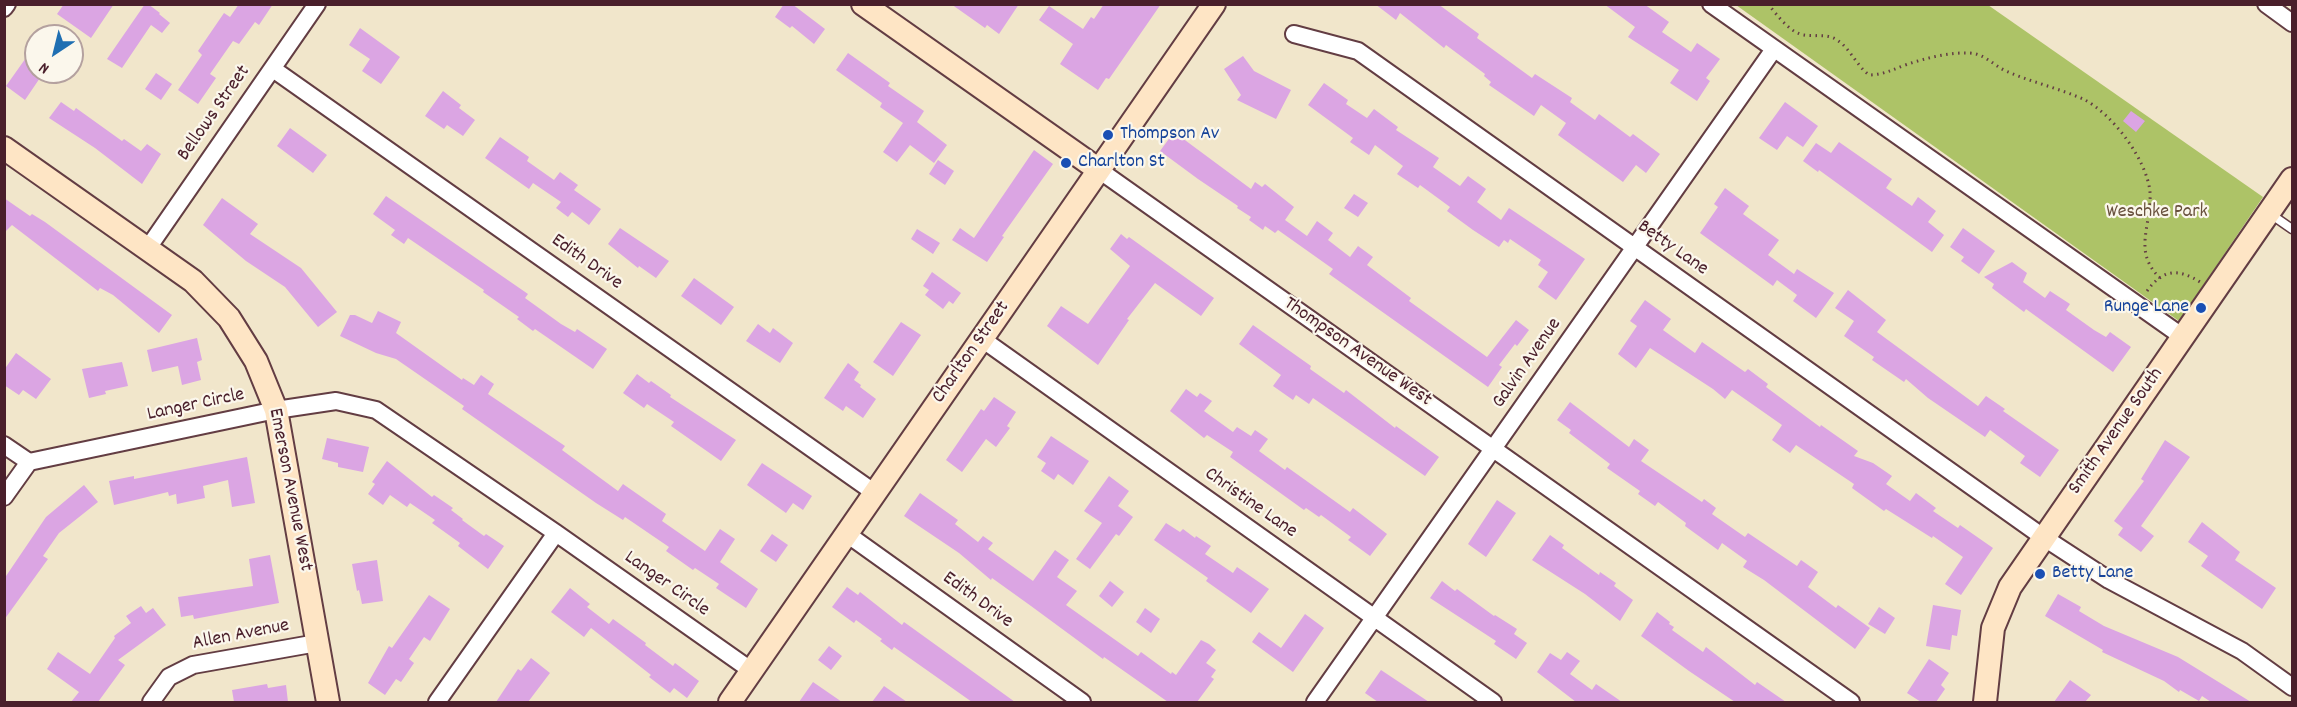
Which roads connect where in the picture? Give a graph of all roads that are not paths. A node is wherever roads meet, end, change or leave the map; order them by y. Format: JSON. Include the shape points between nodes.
{"nodes":[{"id":1,"x":317,"y":4,"type":"edge"},
{"id":2,"x":863,"y":4,"type":"edge"},
{"id":3,"x":1214,"y":4,"type":"edge"},
{"id":4,"x":1711,"y":4,"type":"edge"},
{"id":5,"x":2266,"y":4,"type":"edge"},
{"id":6,"x":2292,"y":23,"type":"edge"},
{"id":7,"x":1294,"y":34,"type":"dead end"},
{"id":8,"x":1774,"y":49,"type":"junction"},
{"id":9,"x":273,"y":69,"type":"junction"},
{"id":10,"x":4,"y":148,"type":"edge"},
{"id":11,"x":1099,"y":170,"type":"junction"},
{"id":12,"x":2292,"y":179,"type":"edge"},
{"id":13,"x":2269,"y":213,"type":"junction"},
{"id":14,"x":2292,"y":229,"type":"edge"},
{"id":15,"x":148,"y":248,"type":"junction"},
{"id":16,"x":1635,"y":248,"type":"junction"},
{"id":17,"x":2183,"y":337,"type":"junction"},
{"id":18,"x":982,"y":339,"type":"junction"},
{"id":19,"x":276,"y":410,"type":"junction"},
{"id":20,"x":4,"y":445,"type":"edge"},
{"id":21,"x":1493,"y":450,"type":"junction"},
{"id":22,"x":29,"y":462,"type":"junction"},
{"id":23,"x":875,"y":493,"type":"junction"},
{"id":24,"x":4,"y":497,"type":"edge"},
{"id":25,"x":556,"y":533,"type":"junction"},
{"id":26,"x":847,"y":534,"type":"junction"},
{"id":27,"x":2043,"y":537,"type":"junction"},
{"id":28,"x":1374,"y":618,"type":"junction"},
{"id":29,"x":317,"y":643,"type":"junction"},
{"id":30,"x":752,"y":671,"type":"junction"},
{"id":31,"x":2292,"y":687,"type":"edge"},
{"id":32,"x":151,"y":702,"type":"edge"},
{"id":33,"x":328,"y":702,"type":"edge"},
{"id":34,"x":437,"y":702,"type":"edge"},
{"id":35,"x":730,"y":702,"type":"edge"},
{"id":36,"x":1082,"y":702,"type":"edge"},
{"id":37,"x":1315,"y":702,"type":"edge"},
{"id":38,"x":1493,"y":702,"type":"edge"},
{"id":39,"x":1851,"y":702,"type":"edge"},
{"id":40,"x":1985,"y":702,"type":"edge"}],
"edges":[{"from":1,"to":9,"type":"street","name":"Bellows Street"},
{"from":2,"to":11,"type":"street","name":"Thompson Avenue West"},
{"from":3,"to":11,"type":"street","name":"Charlton Street"},
{"from":4,"to":8,"type":"street"},
{"from":5,"to":6,"type":"street"},
{"from":7,"to":16,"type":"street","name":"Betty Lane","via":[[1358,51]]},
{"from":8,"to":16,"type":"street","name":"Galvin Avenue"},
{"from":8,"to":17,"type":"street"},
{"from":9,"to":15,"type":"street","name":"Bellows Street"},
{"from":9,"to":23,"type":"street","name":"Edith Drive"},
{"from":10,"to":15,"type":"street","name":"Emerson Avenue West"},
{"from":11,"to":18,"type":"street","name":"Charlton Street"},
{"from":11,"to":21,"type":"street","name":"Thompson Avenue West"},
{"from":12,"to":13,"type":"street","name":"Smith Avenue South"},
{"from":13,"to":14,"type":"lane"},
{"from":13,"to":17,"type":"street","name":"Smith Avenue South"},
{"from":15,"to":19,"type":"street","name":"Emerson Avenue West","via":[[193,281],[229,318],[256,361]]},
{"from":16,"to":21,"type":"street","name":"Galvin Avenue"},
{"from":16,"to":27,"type":"street","name":"Betty Lane"},
{"from":17,"to":27,"type":"street","name":"Smith Avenue South"},
{"from":18,"to":23,"type":"street","name":"Charlton Street"},
{"from":18,"to":28,"type":"street","name":"Christine Lane"},
{"from":19,"to":22,"type":"street","name":"Langer Circle"},
{"from":19,"to":25,"type":"street","name":"Langer Circle","via":[[336,401],[376,410]]},
{"from":19,"to":29,"type":"street","name":"Emerson Avenue West"},
{"from":20,"to":22,"type":"street"},
{"from":21,"to":28,"type":"street","name":"Galvin Avenue"},
{"from":21,"to":39,"type":"street","name":"Thompson Avenue West"},
{"from":22,"to":24,"type":"street"},
{"from":23,"to":26,"type":"street","name":"Charlton Street"},
{"from":25,"to":30,"type":"street","name":"Langer Circle"},
{"from":25,"to":34,"type":"street"},
{"from":26,"to":30,"type":"street","name":"Charlton Street"},
{"from":26,"to":36,"type":"street","name":"Edith Drive"},
{"from":27,"to":31,"type":"street","name":"Betty Lane","via":[[2109,580],[2242,651]]},
{"from":27,"to":40,"type":"street","name":"Smith Avenue South","via":[[2010,587],[1993,628]]},
{"from":28,"to":37,"type":"street","name":"Galvin Avenue"},
{"from":28,"to":38,"type":"street","name":"Christine Lane"},
{"from":29,"to":32,"type":"street","name":"Allen Avenue","via":[[193,665],[169,677]]},
{"from":29,"to":33,"type":"street","name":"Emerson Avenue West"},
{"from":30,"to":35,"type":"street","name":"Charlton Street"}]}
